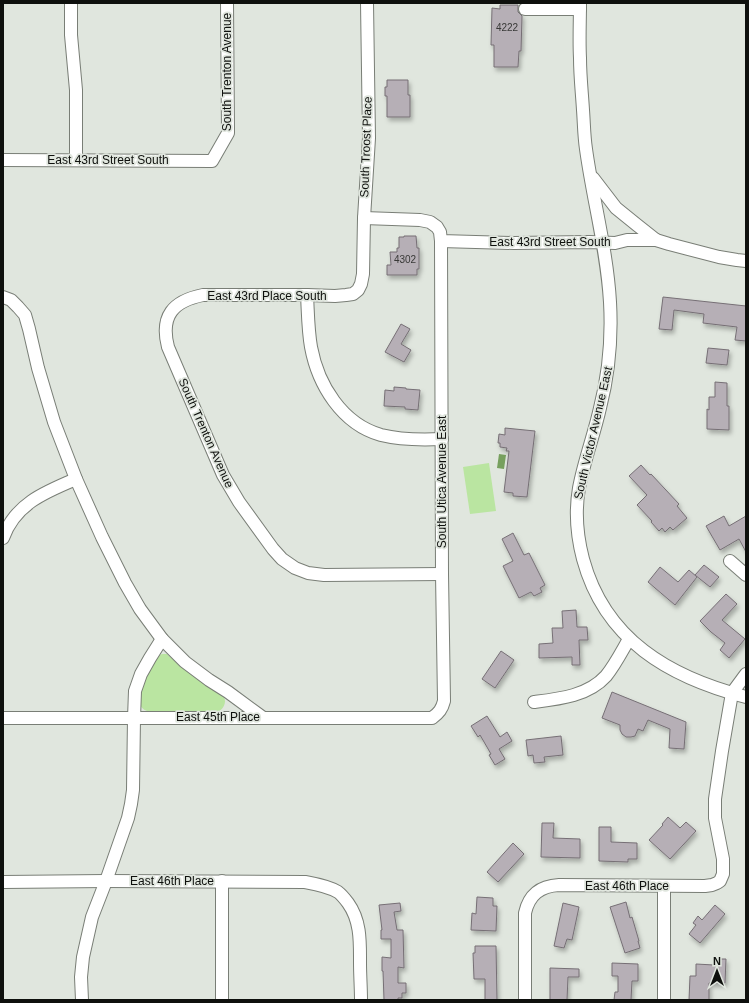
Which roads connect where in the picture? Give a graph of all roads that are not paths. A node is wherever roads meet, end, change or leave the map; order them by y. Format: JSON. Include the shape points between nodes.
{"nodes":[{"id":1,"x":71,"y":3,"type":"edge"},
{"id":2,"x":227,"y":3,"type":"edge"},
{"id":3,"x":367,"y":3,"type":"edge"},
{"id":4,"x":580,"y":6,"type":"edge"},
{"id":5,"x":526,"y":9,"type":"dead end"},
{"id":6,"x":3,"y":160,"type":"edge"},
{"id":7,"x":76,"y":160,"type":"junction"},
{"id":8,"x":212,"y":161,"type":"joint"},
{"id":9,"x":591,"y":177,"type":"junction"},
{"id":10,"x":364,"y":218,"type":"junction"},
{"id":11,"x":656,"y":240,"type":"junction"},
{"id":12,"x":441,"y":241,"type":"junction"},
{"id":13,"x":603,"y":243,"type":"junction"},
{"id":14,"x":746,"y":261,"type":"edge"},
{"id":15,"x":358,"y":290,"type":"joint"},
{"id":16,"x":307,"y":296,"type":"junction"},
{"id":17,"x":3,"y":297,"type":"edge"},
{"id":18,"x":177,"y":305,"type":"joint"},
{"id":19,"x":442,"y":439,"type":"junction"},
{"id":20,"x":76,"y":478,"type":"junction"},
{"id":21,"x":3,"y":538,"type":"edge"},
{"id":22,"x":730,"y":561,"type":"dead end"},
{"id":23,"x":442,"y":574,"type":"junction"},
{"id":24,"x":746,"y":575,"type":"edge"},
{"id":25,"x":162,"y":639,"type":"junction"},
{"id":26,"x":629,"y":639,"type":"junction"},
{"id":27,"x":746,"y":674,"type":"edge"},
{"id":28,"x":732,"y":693,"type":"junction"},
{"id":29,"x":746,"y":697,"type":"edge"},
{"id":30,"x":534,"y":702,"type":"dead end"},
{"id":31,"x":262,"y":717,"type":"junction"},
{"id":32,"x":3,"y":718,"type":"edge"},
{"id":33,"x":134,"y":718,"type":"junction"},
{"id":34,"x":432,"y":718,"type":"joint"},
{"id":35,"x":106,"y":881,"type":"junction"},
{"id":36,"x":222,"y":881,"type":"junction"},
{"id":37,"x":3,"y":882,"type":"edge"},
{"id":38,"x":664,"y":886,"type":"junction"},
{"id":39,"x":82,"y":1000,"type":"edge"},
{"id":40,"x":222,"y":1000,"type":"edge"},
{"id":41,"x":361,"y":1000,"type":"edge"},
{"id":42,"x":525,"y":1000,"type":"edge"},
{"id":43,"x":664,"y":1000,"type":"edge"}],
"edges":[{"from":1,"to":7,"type":"street","via":[[76,90]]},
{"from":2,"to":8,"type":"street","name":"South Trenton Avenue","via":[[228,133]]},
{"from":3,"to":10,"type":"street","name":"South Troost Place","via":[[369,138]]},
{"from":4,"to":5,"type":"street"},
{"from":4,"to":9,"type":"street","name":"South Victor Avenue East","via":[[580,59],[586,148]]},
{"from":6,"to":7,"type":"street","name":"East 43rd Street South"},
{"from":7,"to":8,"type":"street","name":"East 43rd Street South"},
{"from":9,"to":11,"type":"street","via":[[616,208]]},
{"from":9,"to":13,"type":"street","name":"South Victor Avenue East"},
{"from":10,"to":12,"type":"street","via":[[430,222],[440,232]]},
{"from":10,"to":15,"type":"street","name":"South Troost Place","via":[[363,274],[362,284]]},
{"from":11,"to":13,"type":"street","name":"East 43rd Street South"},
{"from":11,"to":14,"type":"street","name":"East 43rd Street South","via":[[719,257]]},
{"from":12,"to":13,"type":"street","name":"East 43rd Street South"},
{"from":12,"to":19,"type":"street","name":"South Utica Avenue East"},
{"from":13,"to":26,"type":"street","name":"South Victor Avenue East","via":[[610,302],[609,365],[579,488],[577,525],[584,564],[591,584],[601,604]]},
{"from":15,"to":16,"type":"street","name":"East 43rd Place South","via":[[346,296]]},
{"from":16,"to":18,"type":"street","name":"East 43rd Place South","via":[[203,295]]},
{"from":16,"to":19,"type":"street","via":[[308,323],[318,372],[326,389],[350,419],[381,435],[405,439]]},
{"from":17,"to":20,"type":"street","via":[[11,300],[24,315],[54,422]]},
{"from":18,"to":23,"type":"street","name":"South Trenton Avenue","via":[[171,312],[166,327],[168,347],[223,475],[239,502],[282,559],[308,573],[324,575]]},
{"from":19,"to":23,"type":"street","name":"South Utica Avenue East"},
{"from":20,"to":21,"type":"street","via":[[45,493],[19,511]]},
{"from":20,"to":25,"type":"street","via":[[125,583]]},
{"from":22,"to":24,"type":"street"},
{"from":23,"to":34,"type":"street","name":"South Utica Avenue East","via":[[444,701],[438,714]]},
{"from":25,"to":31,"type":"street","via":[[185,662]]},
{"from":25,"to":33,"type":"street","via":[[141,674],[135,691]]},
{"from":26,"to":28,"type":"street","name":"South Victor Avenue East","via":[[677,672]]},
{"from":26,"to":30,"type":"street","via":[[614,665],[592,687],[559,699]]},
{"from":27,"to":28,"type":"street"},
{"from":28,"to":29,"type":"street"},
{"from":28,"to":38,"type":"street","name":"East 46th Place","via":[[715,799],[715,818],[723,859],[723,874],[720,881],[712,885]]},
{"from":31,"to":33,"type":"street","name":"East 45th Place"},
{"from":31,"to":34,"type":"street","name":"East 45th Place"},
{"from":32,"to":33,"type":"street","name":"East 45th Place"},
{"from":33,"to":35,"type":"street","via":[[131,804]]},
{"from":35,"to":36,"type":"street","name":"East 46th Place"},
{"from":35,"to":37,"type":"street","name":"East 46th Place"},
{"from":35,"to":39,"type":"street","via":[[92,917],[83,957]]},
{"from":36,"to":40,"type":"street"},
{"from":36,"to":41,"type":"street","name":"East 46th Place","via":[[305,882],[339,893],[356,916],[360,940]]},
{"from":38,"to":42,"type":"street","name":"East 46th Place","via":[[551,886],[535,894],[528,903],[525,913]]},
{"from":38,"to":43,"type":"street"}]}
